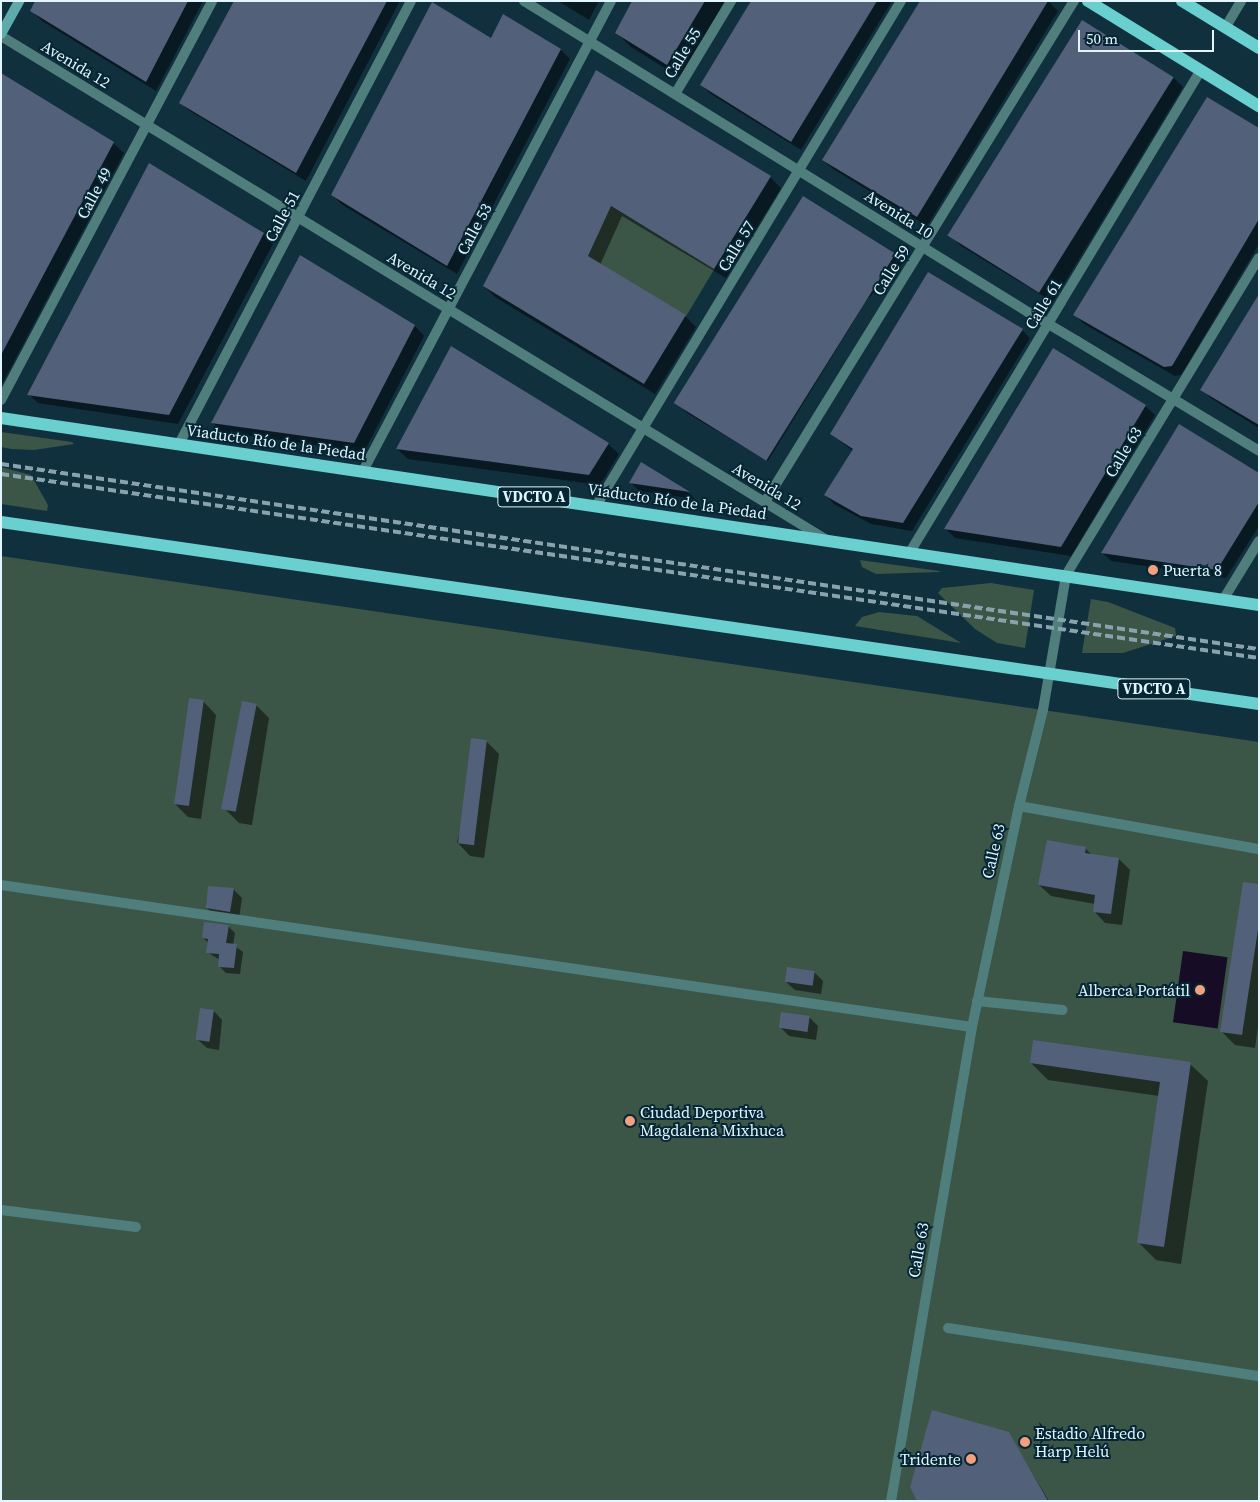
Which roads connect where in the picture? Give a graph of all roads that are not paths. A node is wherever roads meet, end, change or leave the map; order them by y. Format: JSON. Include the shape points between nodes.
{"nodes":[{"id":1,"x":19,"y":1,"type":"edge"},
{"id":2,"x":212,"y":1,"type":"edge"},
{"id":3,"x":411,"y":1,"type":"edge"},
{"id":4,"x":524,"y":1,"type":"edge"},
{"id":5,"x":611,"y":1,"type":"edge"},
{"id":6,"x":731,"y":1,"type":"edge"},
{"id":7,"x":901,"y":1,"type":"edge"},
{"id":8,"x":1074,"y":1,"type":"edge"},
{"id":9,"x":1088,"y":1,"type":"edge"},
{"id":10,"x":1182,"y":1,"type":"edge"},
{"id":11,"x":1242,"y":1,"type":"edge"},
{"id":12,"x":1225,"y":28,"type":"junction"},
{"id":13,"x":1,"y":35,"type":"edge"},
{"id":14,"x":590,"y":42,"type":"junction"},
{"id":15,"x":1259,"y":48,"type":"edge"},
{"id":16,"x":1201,"y":70,"type":"junction"},
{"id":17,"x":674,"y":94,"type":"junction"},
{"id":18,"x":1259,"y":106,"type":"edge"},
{"id":19,"x":147,"y":125,"type":"junction"},
{"id":20,"x":799,"y":170,"type":"junction"},
{"id":21,"x":298,"y":218,"type":"junction"},
{"id":22,"x":923,"y":247,"type":"junction"},
{"id":23,"x":1259,"y":258,"type":"edge"},
{"id":24,"x":449,"y":309,"type":"junction"},
{"id":25,"x":1048,"y":324,"type":"junction"},
{"id":26,"x":1173,"y":399,"type":"junction"},
{"id":27,"x":1,"y":400,"type":"edge"},
{"id":28,"x":1,"y":418,"type":"edge"},
{"id":29,"x":643,"y":428,"type":"junction"},
{"id":30,"x":179,"y":444,"type":"junction"},
{"id":31,"x":1259,"y":451,"type":"edge"},
{"id":32,"x":363,"y":471,"type":"junction"},
{"id":33,"x":765,"y":502,"type":"junction"},
{"id":34,"x":596,"y":506,"type":"junction"},
{"id":35,"x":1,"y":522,"type":"edge"},
{"id":36,"x":826,"y":540,"type":"junction"},
{"id":37,"x":1259,"y":541,"type":"edge"},
{"id":38,"x":910,"y":552,"type":"junction"},
{"id":39,"x":1066,"y":575,"type":"junction"},
{"id":40,"x":1223,"y":600,"type":"junction"},
{"id":41,"x":1259,"y":605,"type":"edge"},
{"id":42,"x":1048,"y":674,"type":"junction"},
{"id":43,"x":1259,"y":704,"type":"edge"},
{"id":44,"x":1019,"y":806,"type":"junction"},
{"id":45,"x":1259,"y":849,"type":"edge"},
{"id":46,"x":1,"y":885,"type":"edge"},
{"id":47,"x":977,"y":1001,"type":"junction"},
{"id":48,"x":1064,"y":1010,"type":"dead end"},
{"id":49,"x":972,"y":1027,"type":"junction"},
{"id":50,"x":1,"y":1210,"type":"edge"},
{"id":51,"x":136,"y":1227,"type":"dead end"},
{"id":52,"x":948,"y":1328,"type":"dead end"},
{"id":53,"x":1259,"y":1376,"type":"edge"},
{"id":54,"x":891,"y":1501,"type":"edge"}],
"edges":[{"from":1,"to":13,"type":"main road"},
{"from":2,"to":19,"type":"street","name":"Calle 49"},
{"from":3,"to":21,"type":"street","name":"Calle 51"},
{"from":4,"to":14,"type":"street","name":"Avenida 10"},
{"from":5,"to":14,"type":"street","name":"Calle 53"},
{"from":6,"to":17,"type":"street","name":"Calle 55"},
{"from":7,"to":20,"type":"street","name":"Calle 57"},
{"from":8,"to":22,"type":"street","name":"Calle 59"},
{"from":9,"to":16,"type":"main road"},
{"from":10,"to":12,"type":"main road"},
{"from":11,"to":12,"type":"street"},
{"from":12,"to":15,"type":"main road"},
{"from":13,"to":19,"type":"street","name":"Avenida 12"},
{"from":14,"to":17,"type":"street","name":"Avenida 10"},
{"from":14,"to":24,"type":"street","name":"Calle 53"},
{"from":16,"to":18,"type":"main road"},
{"from":16,"to":25,"type":"street","name":"Calle 61"},
{"from":17,"to":20,"type":"street","name":"Avenida 10"},
{"from":19,"to":21,"type":"street","name":"Avenida 12"},
{"from":19,"to":27,"type":"street","name":"Calle 49"},
{"from":20,"to":22,"type":"street","name":"Avenida 10"},
{"from":20,"to":29,"type":"street","name":"Calle 57"},
{"from":21,"to":24,"type":"street","name":"Avenida 12"},
{"from":21,"to":30,"type":"street","name":"Calle 51"},
{"from":22,"to":25,"type":"street","name":"Avenida 10"},
{"from":22,"to":33,"type":"street","name":"Calle 59"},
{"from":23,"to":26,"type":"street","name":"Calle 63"},
{"from":24,"to":29,"type":"street","name":"Avenida 12"},
{"from":24,"to":32,"type":"street","name":"Calle 53"},
{"from":25,"to":26,"type":"street","name":"Avenida 10"},
{"from":25,"to":38,"type":"street","name":"Calle 61"},
{"from":26,"to":31,"type":"street","name":"Avenida 10"},
{"from":26,"to":39,"type":"street","name":"Calle 63"},
{"from":28,"to":30,"type":"main road","name":"Viaducto Río de la Piedad","number":"VDCTO A"},
{"from":29,"to":33,"type":"street","name":"Avenida 12"},
{"from":29,"to":34,"type":"street","name":"Calle 57"},
{"from":30,"to":32,"type":"main road","name":"Viaducto Río de la Piedad","number":"VDCTO A"},
{"from":32,"to":34,"type":"main road","name":"Viaducto Río de la Piedad","number":"VDCTO A"},
{"from":33,"to":36,"type":"street","name":"Avenida 12"},
{"from":34,"to":36,"type":"main road","name":"Viaducto Río de la Piedad","number":"VDCTO A"},
{"from":35,"to":42,"type":"main road","number":"VDCTO A"},
{"from":36,"to":38,"type":"main road","name":"Viaducto Río de la Piedad","number":"VDCTO A"},
{"from":37,"to":40,"type":"street"},
{"from":38,"to":39,"type":"main road","name":"Viaducto Río de la Piedad","number":"VDCTO A"},
{"from":39,"to":40,"type":"main road","name":"Viaducto Río de la Piedad","number":"VDCTO A"},
{"from":39,"to":42,"type":"street","name":"Calle 63"},
{"from":40,"to":41,"type":"main road","name":"Viaducto Río de la Piedad","number":"VDCTO A"},
{"from":42,"to":43,"type":"main road","number":"VDCTO A"},
{"from":42,"to":44,"type":"street","name":"Calle 63","via":[[1043,710]]},
{"from":44,"to":45,"type":"street"},
{"from":44,"to":47,"type":"street","name":"Calle 63"},
{"from":46,"to":49,"type":"street"},
{"from":47,"to":48,"type":"street"},
{"from":47,"to":49,"type":"street","name":"Calle 63"},
{"from":49,"to":54,"type":"street","name":"Calle 63"},
{"from":50,"to":51,"type":"street"},
{"from":52,"to":53,"type":"street"}]}
